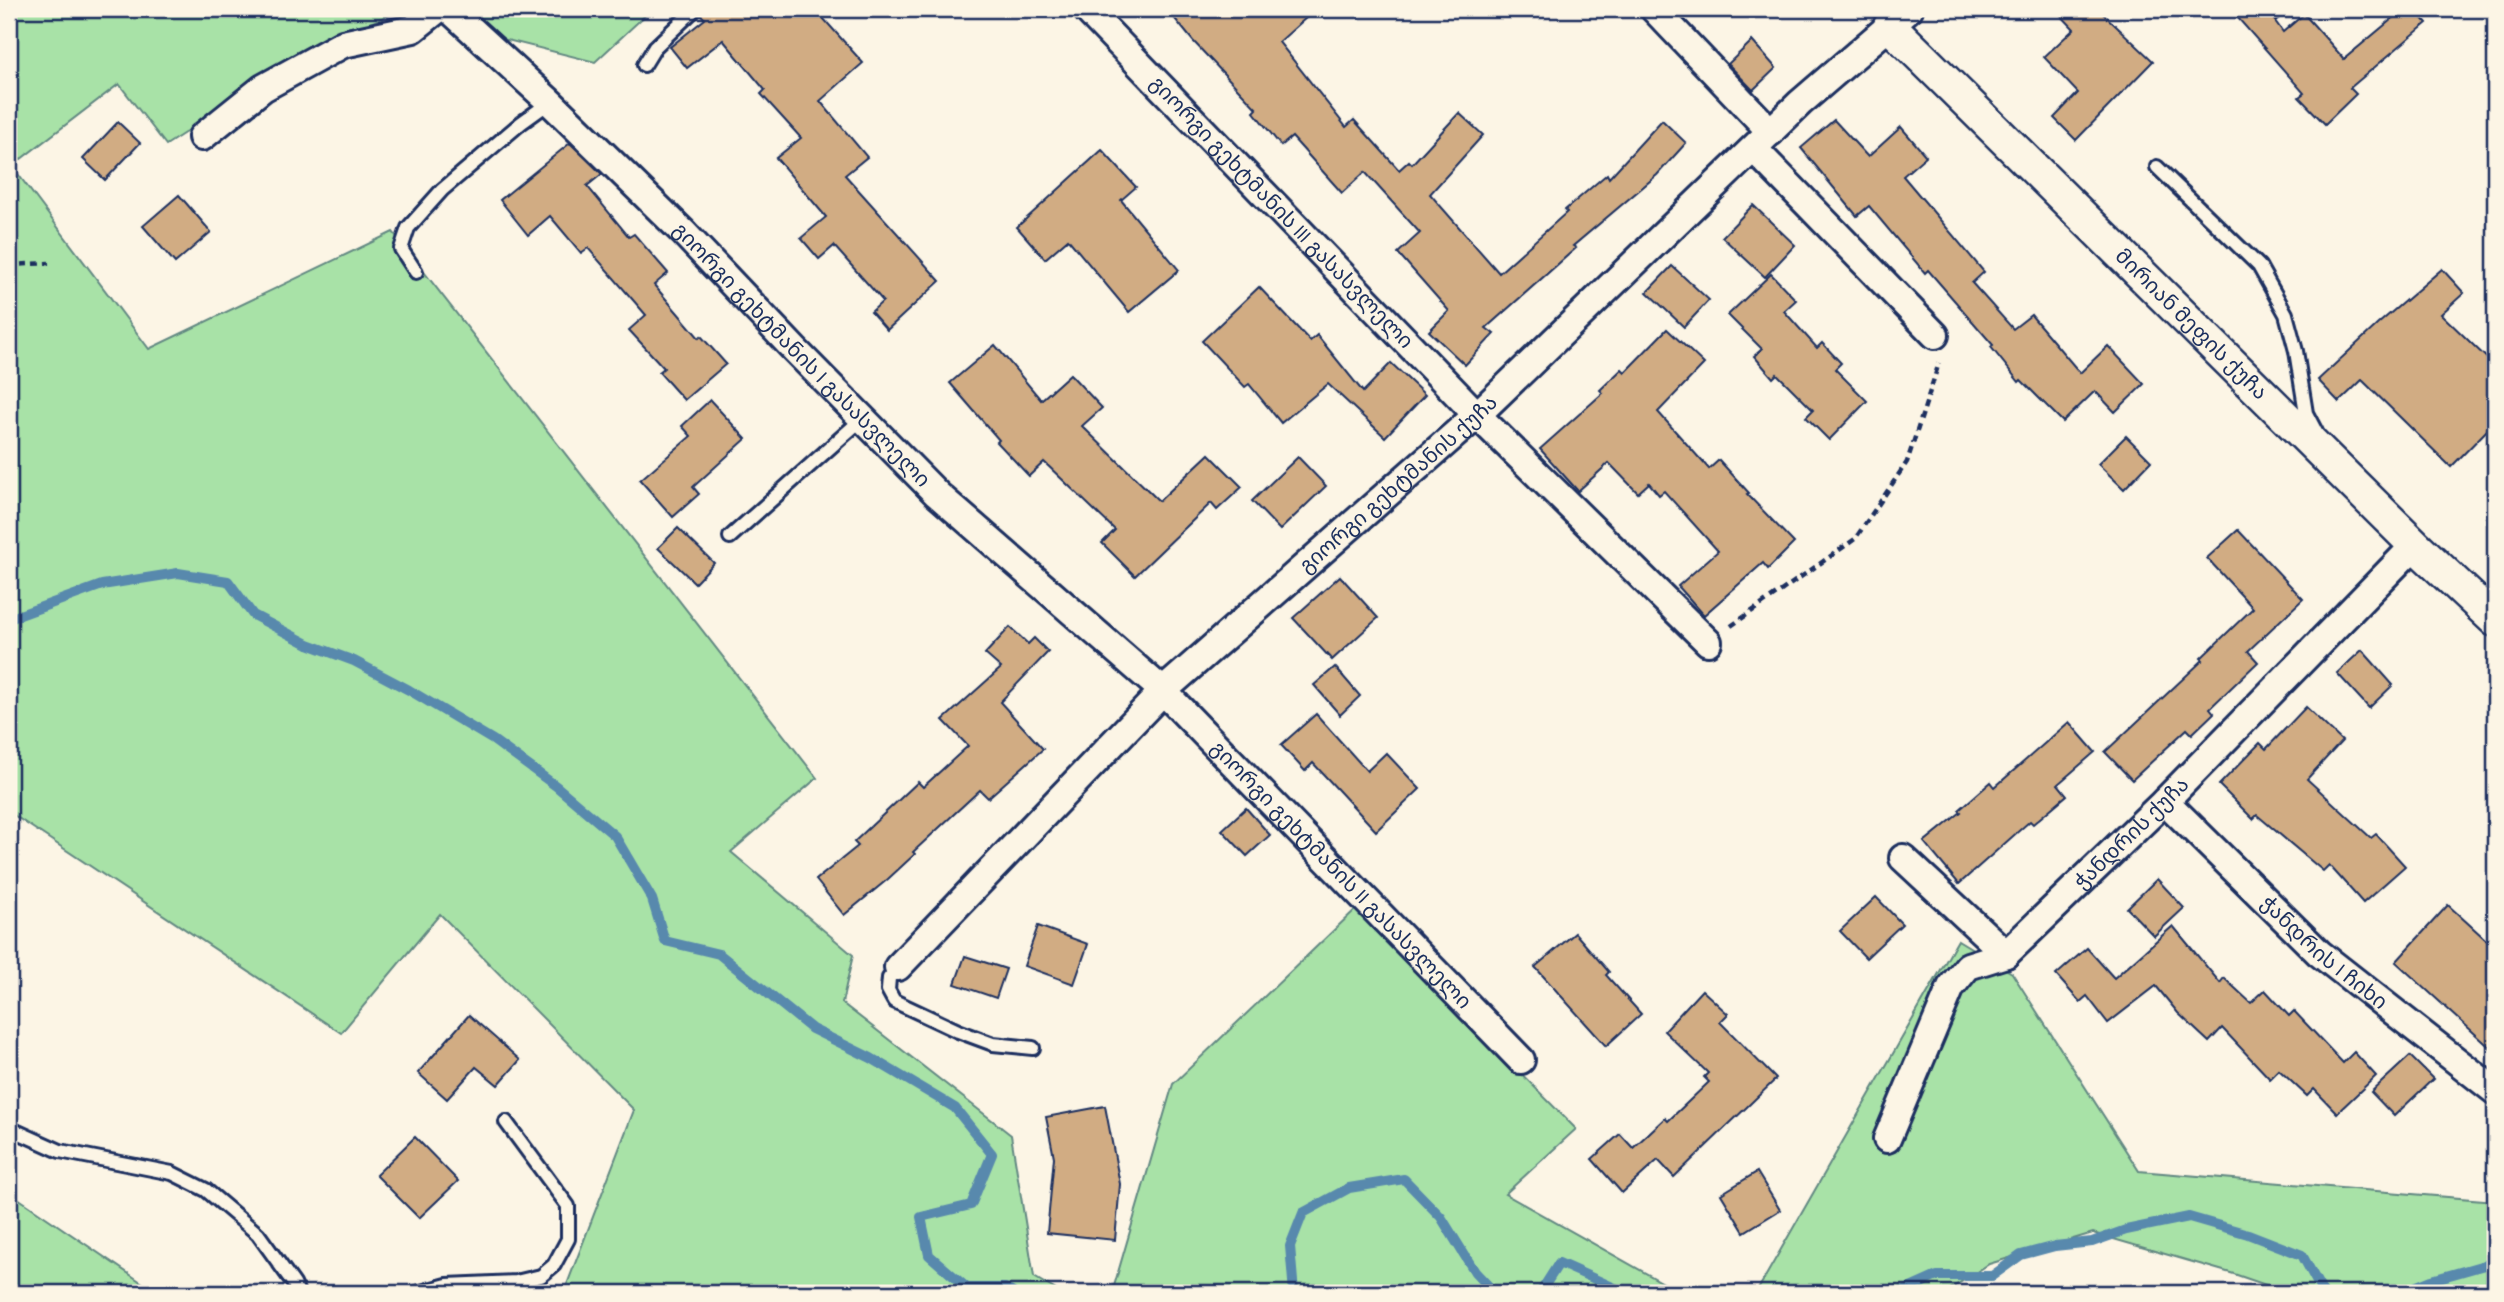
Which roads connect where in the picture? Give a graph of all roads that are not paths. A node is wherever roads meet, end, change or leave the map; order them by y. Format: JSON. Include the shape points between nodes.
{"nodes":[{"id":1,"x":439,"y":9,"type":"edge"},
{"id":2,"x":449,"y":9,"type":"edge"},
{"id":3,"x":695,"y":9,"type":"edge"},
{"id":4,"x":1086,"y":9,"type":"edge"},
{"id":5,"x":1654,"y":9,"type":"edge"},
{"id":6,"x":1900,"y":18,"type":"edge"},
{"id":7,"x":644,"y":65,"type":"dead end"},
{"id":8,"x":550,"y":102,"type":"junction"},
{"id":9,"x":202,"y":137,"type":"dead end"},
{"id":10,"x":1762,"y":141,"type":"junction"},
{"id":11,"x":2157,"y":167,"type":"dead end"},
{"id":12,"x":416,"y":272,"type":"dead end"},
{"id":13,"x":1935,"y":335,"type":"road end"},
{"id":14,"x":1478,"y":415,"type":"junction"},
{"id":15,"x":862,"y":419,"type":"junction"},
{"id":16,"x":2330,"y":460,"type":"junction"},
{"id":17,"x":730,"y":537,"type":"dead end"},
{"id":18,"x":2415,"y":545,"type":"junction"},
{"id":19,"x":2495,"y":620,"type":"edge"},
{"id":20,"x":1708,"y":642,"type":"road end"},
{"id":21,"x":1163,"y":691,"type":"junction"},
{"id":22,"x":2165,"y":801,"type":"junction"},
{"id":23,"x":1903,"y":858,"type":"dead end"},
{"id":24,"x":2006,"y":954,"type":"junction"},
{"id":25,"x":898,"y":967,"type":"joint"},
{"id":26,"x":1033,"y":1048,"type":"dead end"},
{"id":27,"x":1521,"y":1060,"type":"dead end"},
{"id":28,"x":2495,"y":1091,"type":"edge"},
{"id":29,"x":506,"y":1122,"type":"dead end"},
{"id":30,"x":9,"y":1128,"type":"edge"},
{"id":31,"x":1887,"y":1139,"type":"dead end"},
{"id":32,"x":298,"y":1293,"type":"edge"},
{"id":33,"x":417,"y":1293,"type":"edge"}],
"edges":[{"from":1,"to":9,"type":"street","via":[[413,29],[343,44],[263,88]]},
{"from":2,"to":8,"type":"street","name":"გიორგი გეხტმანის I გასასვლელი"},
{"from":3,"to":7,"type":"lane","via":[[655,47]]},
{"from":4,"to":14,"type":"street","name":"გიორგი გეხტმანის III გასასვლელი"},
{"from":5,"to":10,"type":"street"},
{"from":6,"to":10,"type":"street","name":"გიორგი გეხტმანის ქუჩა"},
{"from":6,"to":16,"type":"street","name":"მირიან მეფის ქუჩა"},
{"from":8,"to":12,"type":"lane","via":[[442,190],[408,228],[401,249]]},
{"from":8,"to":15,"type":"street","name":"გიორგი გეხტმანის I გასასვლელი","via":[[683,232]]},
{"from":10,"to":13,"type":"street"},
{"from":10,"to":14,"type":"street","name":"გიორგი გეხტმანის ქუჩა"},
{"from":11,"to":16,"type":"lane","via":[[2259,266],[2286,314],[2306,413]]},
{"from":14,"to":20,"type":"street","name":"გიორგი გეხტმანის III გასასვლელი"},
{"from":14,"to":21,"type":"street","name":"გიორგი გეხტმანის ქუჩა"},
{"from":15,"to":17,"type":"lane"},
{"from":15,"to":21,"type":"street","name":"გიორგი გეხტმანის I გასასვლელი","via":[[937,494]]},
{"from":16,"to":18,"type":"street","name":"მირიან მეფის ქუჩა"},
{"from":18,"to":19,"type":"street","name":"მირიან მეფის ქუჩა"},
{"from":18,"to":22,"type":"street","name":"ჭანდრის ქუჩა"},
{"from":21,"to":25,"type":"street","name":"გიორგი გეხტმანის ქუჩა"},
{"from":21,"to":27,"type":"street","name":"გიორგი გეხტმანის II გასასვლელი"},
{"from":22,"to":24,"type":"street","name":"ჭანდრის ქუჩა"},
{"from":22,"to":28,"type":"street","name":"ჭანდრის I ჩიხი","via":[[2319,953]]},
{"from":23,"to":24,"type":"street"},
{"from":24,"to":31,"type":"street","name":"ჭანდრის ქუჩა","via":[[1968,966],[1951,987]]},
{"from":25,"to":26,"type":"lane","via":[[888,978],[894,1001],[993,1044]]},
{"from":29,"to":33,"type":"lane","via":[[568,1206],[568,1239],[554,1265],[541,1276],[516,1282],[447,1285]]},
{"from":30,"to":32,"type":"lane","via":[[60,1151],[172,1173],[206,1191],[258,1234]]}]}
